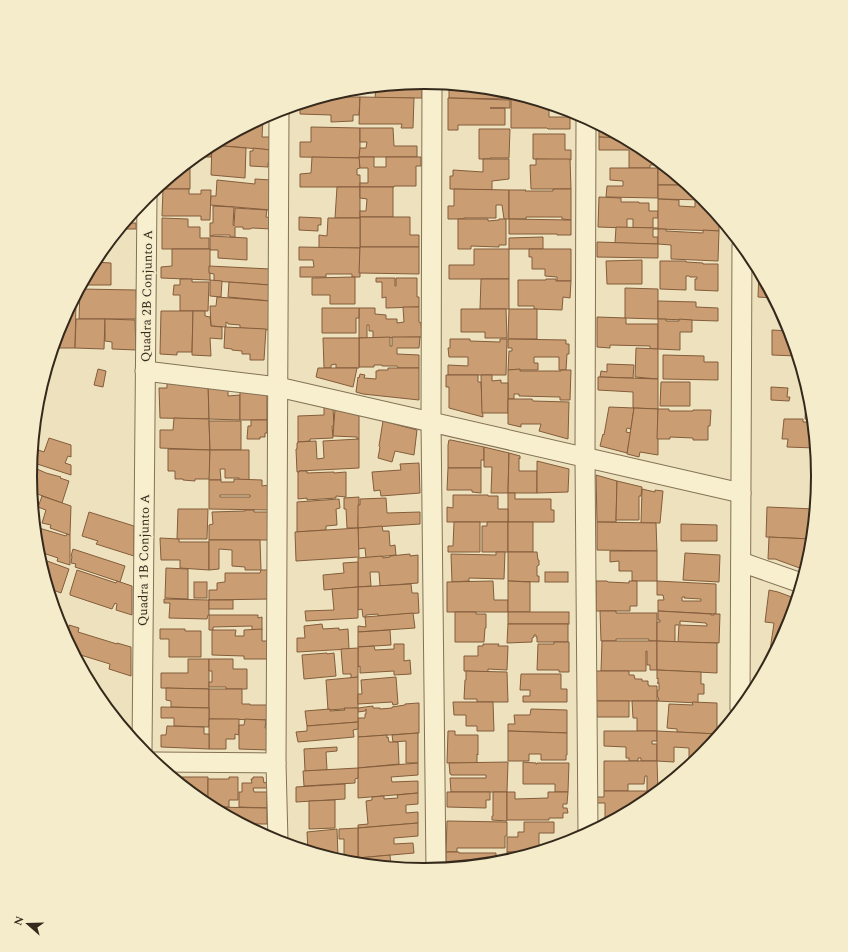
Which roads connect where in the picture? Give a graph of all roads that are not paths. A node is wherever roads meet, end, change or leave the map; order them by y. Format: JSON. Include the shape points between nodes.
{"nodes":[{"id":1,"x":432,"y":89,"type":"edge"},
{"id":2,"x":279,"y":117,"type":"edge"},
{"id":3,"x":586,"y":125,"type":"edge"},
{"id":4,"x":147,"y":205,"type":"edge"},
{"id":5,"x":742,"y":255,"type":"edge"},
{"id":6,"x":145,"y":371,"type":"junction"},
{"id":7,"x":278,"y":387,"type":"junction"},
{"id":8,"x":431,"y":422,"type":"junction"},
{"id":9,"x":585,"y":458,"type":"junction"},
{"id":10,"x":741,"y":493,"type":"junction"},
{"id":11,"x":741,"y":562,"type":"junction"},
{"id":12,"x":796,"y":581,"type":"edge"},
{"id":13,"x":740,"y":699,"type":"edge"},
{"id":14,"x":142,"y":741,"type":"edge"},
{"id":15,"x":163,"y":762,"type":"edge"},
{"id":16,"x":276,"y":763,"type":"junction"},
{"id":17,"x":588,"y":826,"type":"edge"},
{"id":18,"x":278,"y":835,"type":"edge"},
{"id":19,"x":436,"y":863,"type":"edge"}],
"edges":[{"from":1,"to":8,"type":"street"},
{"from":2,"to":7,"type":"street"},
{"from":3,"to":9,"type":"street"},
{"from":4,"to":6,"type":"street","name":"Quadra 2B Conjunto A"},
{"from":5,"to":10,"type":"street"},
{"from":6,"to":7,"type":"street"},
{"from":6,"to":14,"type":"street","name":"Quadra 1B Conjunto A"},
{"from":7,"to":8,"type":"street"},
{"from":7,"to":16,"type":"street"},
{"from":8,"to":9,"type":"street"},
{"from":8,"to":19,"type":"street"},
{"from":9,"to":10,"type":"street"},
{"from":9,"to":17,"type":"street"},
{"from":10,"to":11,"type":"street"},
{"from":11,"to":12,"type":"street"},
{"from":11,"to":13,"type":"street"},
{"from":15,"to":16,"type":"street"},
{"from":16,"to":18,"type":"street"}]}
